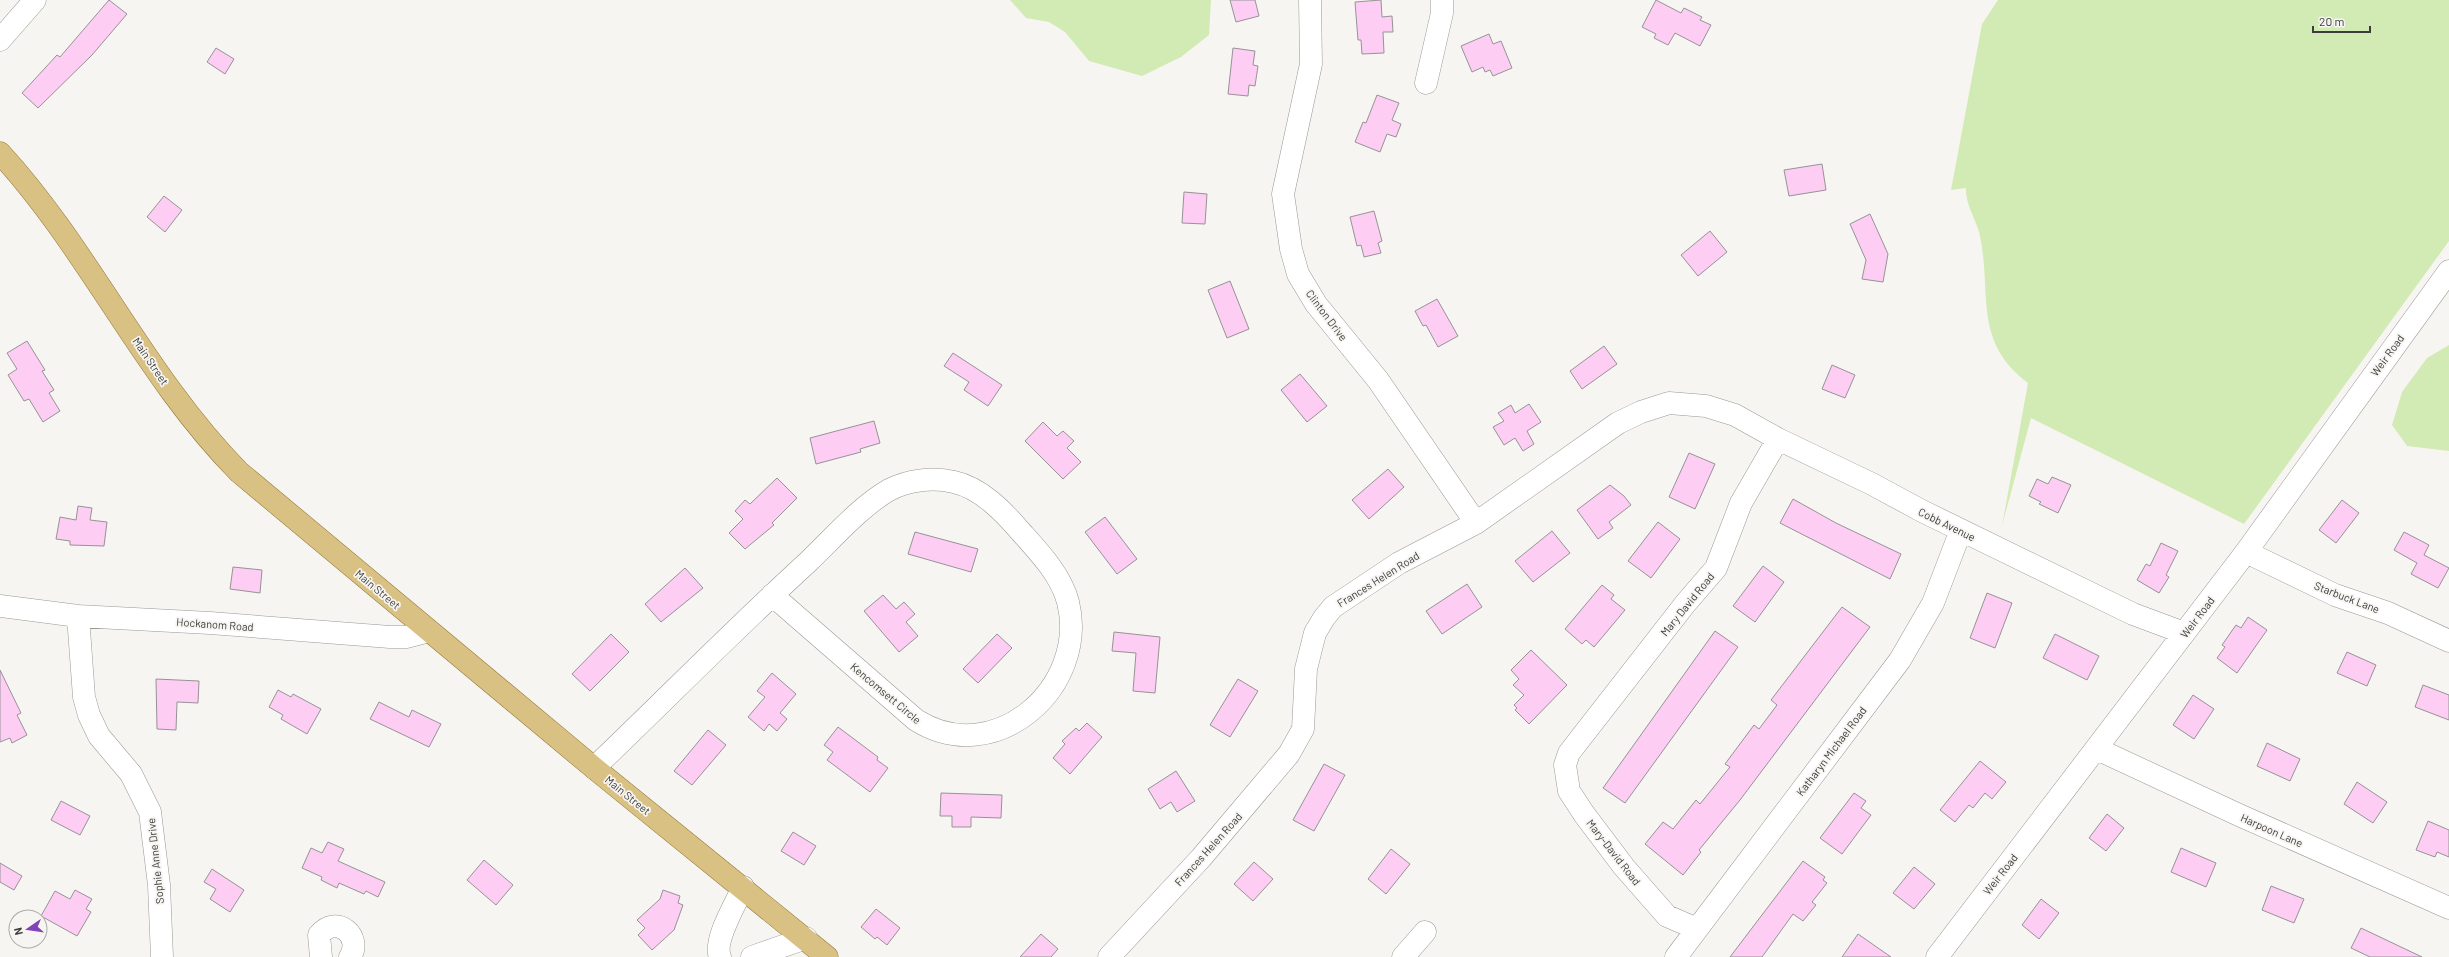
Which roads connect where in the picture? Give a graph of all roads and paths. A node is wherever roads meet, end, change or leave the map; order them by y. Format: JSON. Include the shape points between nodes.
{"nodes":[{"id":1,"x":35,"y":0,"type":"edge"},
{"id":2,"x":1310,"y":0,"type":"edge"},
{"id":3,"x":1442,"y":0,"type":"edge"},
{"id":4,"x":0,"y":40,"type":"edge"},
{"id":5,"x":1426,"y":83,"type":"dead end"},
{"id":6,"x":0,"y":153,"type":"edge"},
{"id":7,"x":2449,"y":271,"type":"edge"},
{"id":8,"x":1714,"y":408,"type":"joint"},
{"id":9,"x":1778,"y":439,"type":"junction"},
{"id":10,"x":1476,"y":523,"type":"junction"},
{"id":11,"x":1961,"y":530,"type":"junction"},
{"id":12,"x":2246,"y":552,"type":"junction"},
{"id":13,"x":772,"y":594,"type":"junction"},
{"id":14,"x":0,"y":606,"type":"edge"},
{"id":15,"x":78,"y":616,"type":"junction"},
{"id":16,"x":429,"y":631,"type":"junction"},
{"id":17,"x":2184,"y":633,"type":"junction"},
{"id":18,"x":2449,"y":641,"type":"edge"},
{"id":19,"x":2097,"y":748,"type":"junction"},
{"id":20,"x":1569,"y":753,"type":"joint"},
{"id":21,"x":594,"y":768,"type":"junction"},
{"id":22,"x":743,"y":887,"type":"junction"},
{"id":23,"x":2449,"y":908,"type":"edge"},
{"id":24,"x":1697,"y":929,"type":"junction"},
{"id":25,"x":1425,"y":932,"type":"dead end"},
{"id":26,"x":806,"y":938,"type":"junction"},
{"id":27,"x":1120,"y":952,"type":"edge"},
{"id":28,"x":315,"y":956,"type":"edge"},
{"id":29,"x":1941,"y":956,"type":"edge"},
{"id":30,"x":162,"y":957,"type":"edge"},
{"id":31,"x":350,"y":957,"type":"edge"},
{"id":32,"x":720,"y":957,"type":"edge"},
{"id":33,"x":752,"y":957,"type":"edge"},
{"id":34,"x":828,"y":957,"type":"edge"},
{"id":35,"x":1403,"y":957,"type":"edge"},
{"id":36,"x":1676,"y":957,"type":"edge"}],
"edges":[{"from":1,"to":4,"type":"street"},
{"from":2,"to":10,"type":"street","name":"Clinton Drive","via":[[1311,64],[1283,194],[1291,249],[1298,274],[1316,304],[1378,380]]},
{"from":3,"to":5,"type":"street","via":[[1442,13]]},
{"from":6,"to":16,"type":"main road","name":"Main Street","via":[[30,186],[69,238],[203,434],[259,489]]},
{"from":7,"to":12,"type":"street","name":"Weir Road"},
{"from":8,"to":9,"type":"street","name":"Cobb Avenue","via":[[1735,415]]},
{"from":8,"to":10,"type":"street","name":"Frances Helen Road","via":[[1669,403],[1618,423]]},
{"from":9,"to":11,"type":"street","name":"Cobb Avenue"},
{"from":9,"to":20,"type":"street","name":"Mary David Road","via":[[1741,503],[1716,568]]},
{"from":10,"to":27,"type":"street","name":"Frances Helen Road","via":[[1399,563],[1333,607],[1315,633],[1306,669],[1303,729],[1289,754]]},
{"from":11,"to":17,"type":"street","name":"Cobb Avenue","via":[[2133,614]]},
{"from":11,"to":24,"type":"street","name":"Katharyn Michael Road","via":[[1933,603],[1900,660]]},
{"from":12,"to":17,"type":"street","name":"Weir Road"},
{"from":12,"to":18,"type":"street","name":"Starbuck Lane","via":[[2335,595],[2388,613]]},
{"from":13,"to":13,"type":"street","name":"Kencomsett Circle","via":[[916,720],[929,728],[956,736],[972,737],[1004,729],[1028,713],[1055,681],[1064,664],[1069,643],[1068,601],[1049,565],[1001,511],[972,489],[946,480],[914,482],[891,489],[880,496]]},
{"from":13,"to":21,"type":"street","name":"Kencomsett Circle"},
{"from":14,"to":15,"type":"street","name":"Hockanom Road"},
{"from":15,"to":16,"type":"street","name":"Hockanom Road","via":[[390,637],[406,637]]},
{"from":15,"to":30,"type":"street","name":"Sophie Anne Drive","via":[[84,697],[89,715],[99,736],[131,774],[150,812],[159,885]]},
{"from":16,"to":21,"type":"main road","name":"Main Street"},
{"from":17,"to":19,"type":"street","name":"Weir Road"},
{"from":19,"to":23,"type":"street","name":"Harpoon Lane","via":[[2239,815]]},
{"from":19,"to":29,"type":"street","name":"Weir Road"},
{"from":20,"to":24,"type":"street","name":"Mary-David Road","via":[[1565,765],[1569,791],[1584,814],[1624,867],[1667,916]]},
{"from":21,"to":22,"type":"main road","name":"Main Street"},
{"from":22,"to":26,"type":"main road","name":"Main Street"},
{"from":22,"to":32,"type":"street","via":[[719,940]]},
{"from":24,"to":36,"type":"street","name":"Katharyn Michael Road"},
{"from":25,"to":35,"type":"street"},
{"from":26,"to":33,"type":"street"},
{"from":26,"to":34,"type":"main road","name":"Main Street"},
{"from":28,"to":31,"type":"street","via":[[319,935],[329,927],[340,926],[354,943]]}]}
